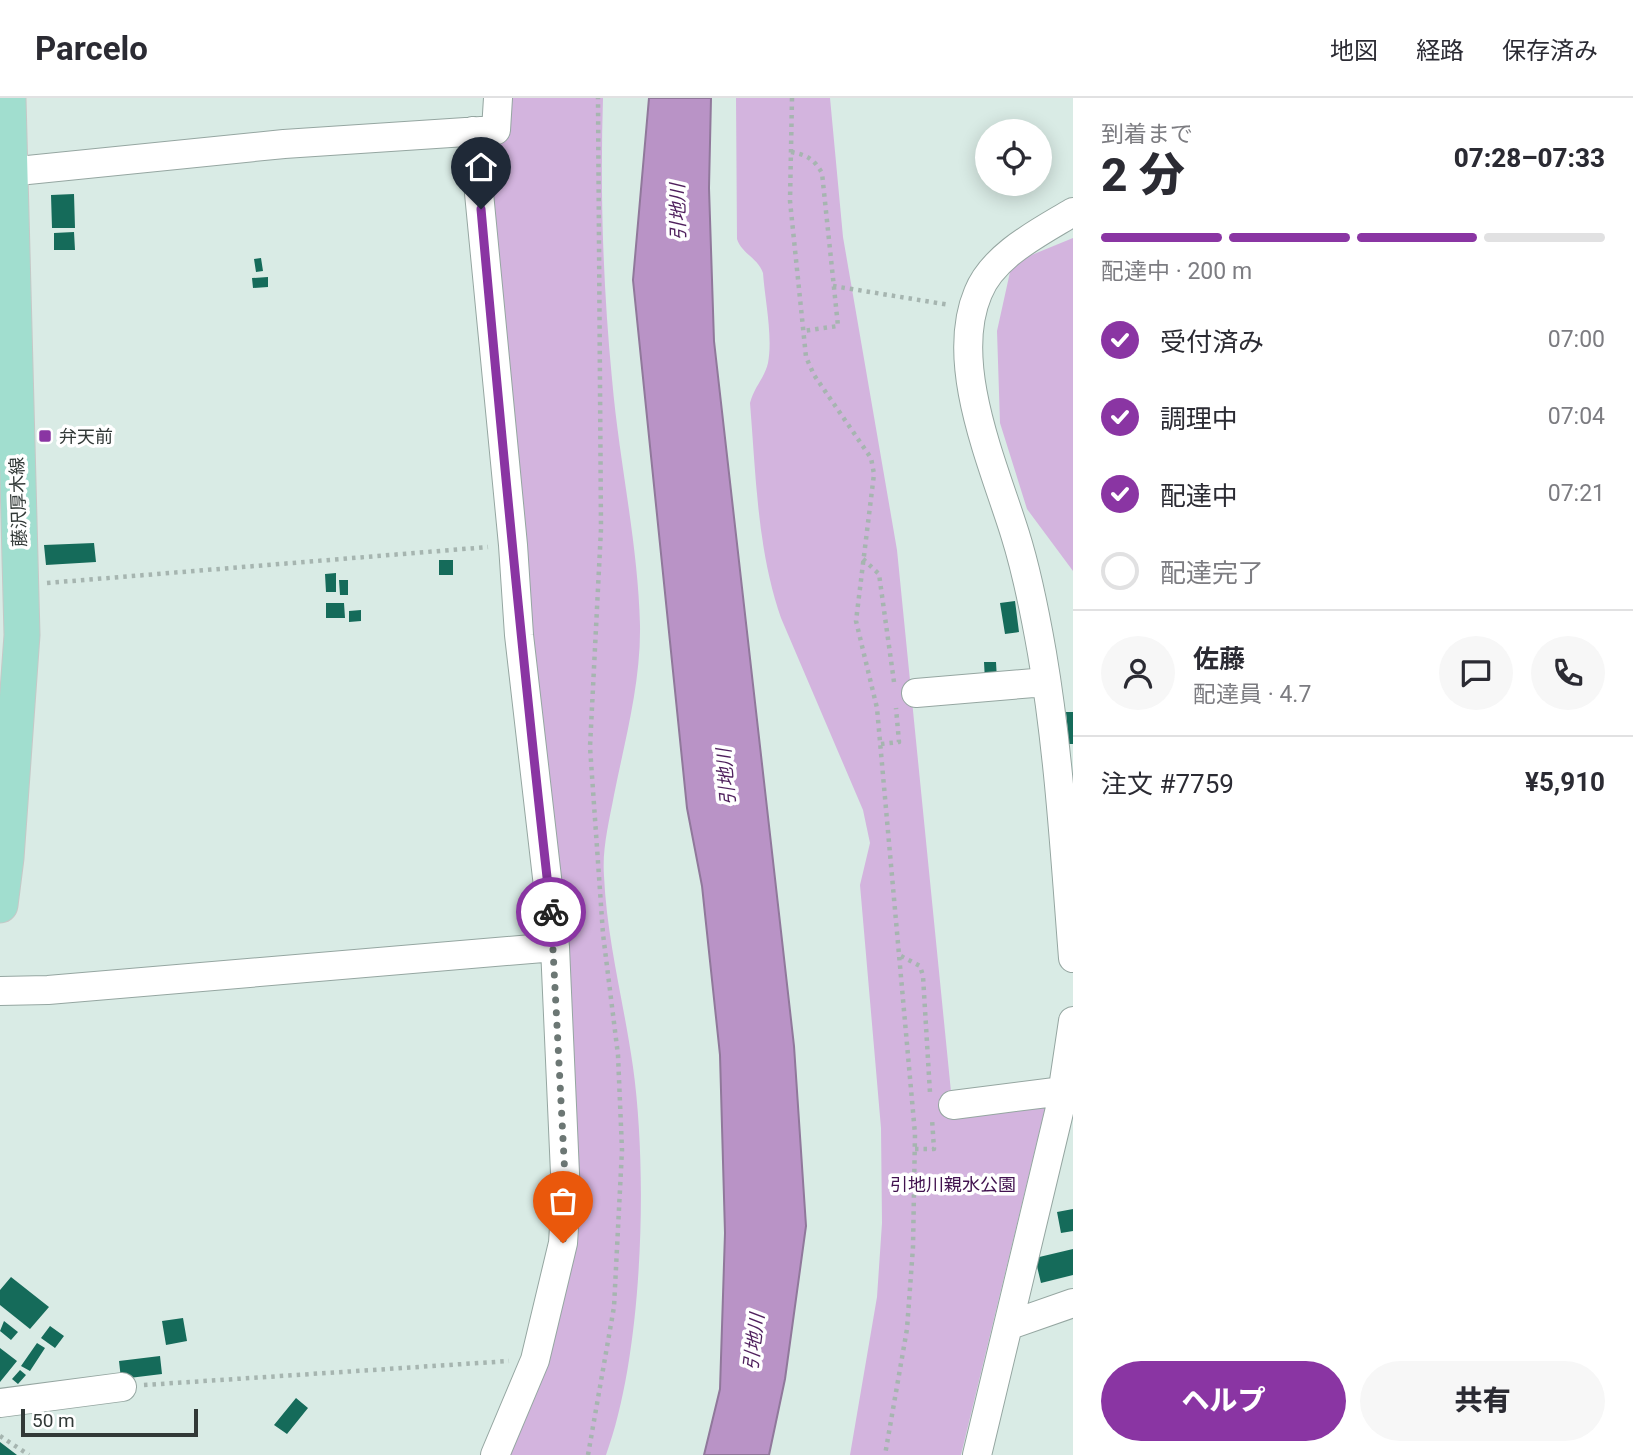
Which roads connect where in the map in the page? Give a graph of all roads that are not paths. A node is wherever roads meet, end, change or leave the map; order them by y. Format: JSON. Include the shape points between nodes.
{"nodes":[{"id":1,"x":8,"y":98,"type":"edge"},
{"id":2,"x":498,"y":98,"type":"edge"},
{"id":3,"x":474,"y":131,"type":"junction"},
{"id":4,"x":8,"y":172,"type":"junction"},
{"id":5,"x":1073,"y":212,"type":"edge"},
{"id":6,"x":1046,"y":682,"type":"junction"},
{"id":7,"x":916,"y":693,"type":"dead end"},
{"id":8,"x":7,"y":757,"type":"edge"},
{"id":9,"x":0,"y":905,"type":"edge"},
{"id":10,"x":555,"y":947,"type":"junction"},
{"id":11,"x":1073,"y":958,"type":"edge"},
{"id":12,"x":0,"y":991,"type":"edge"},
{"id":13,"x":1073,"y":1021,"type":"edge"},
{"id":14,"x":1063,"y":1091,"type":"junction"},
{"id":15,"x":938,"y":1102,"type":"road end"},
{"id":16,"x":1073,"y":1303,"type":"edge"},
{"id":17,"x":1010,"y":1325,"type":"junction"},
{"id":18,"x":122,"y":1387,"type":"road end"},
{"id":19,"x":0,"y":1403,"type":"edge"},
{"id":20,"x":495,"y":1455,"type":"edge"},
{"id":21,"x":977,"y":1455,"type":"edge"}],
"edges":[{"from":1,"to":4,"type":"main road","name":"藤沢厚木線"},
{"from":2,"to":3,"type":"street","via":[[496,130]]},
{"from":3,"to":4,"type":"street","via":[[284,144]]},
{"from":3,"to":10,"type":"street","via":[[519,635]]},
{"from":4,"to":8,"type":"main road","name":"藤沢厚木線","via":[[22,635]]},
{"from":5,"to":6,"type":"street","via":[[1022,244],[991,271],[973,309],[970,345],[972,392],[982,438],[1028,581]]},
{"from":6,"to":7,"type":"street"},
{"from":6,"to":11,"type":"street"},
{"from":8,"to":9,"type":"main road","name":"藤沢厚木線"},
{"from":10,"to":12,"type":"street"},
{"from":10,"to":20,"type":"street","via":[[563,1243],[535,1360]]},
{"from":13,"to":14,"type":"street"},
{"from":14,"to":15,"type":"street"},
{"from":14,"to":17,"type":"street"},
{"from":16,"to":17,"type":"street"},
{"from":17,"to":21,"type":"street"},
{"from":18,"to":19,"type":"street"}]}
